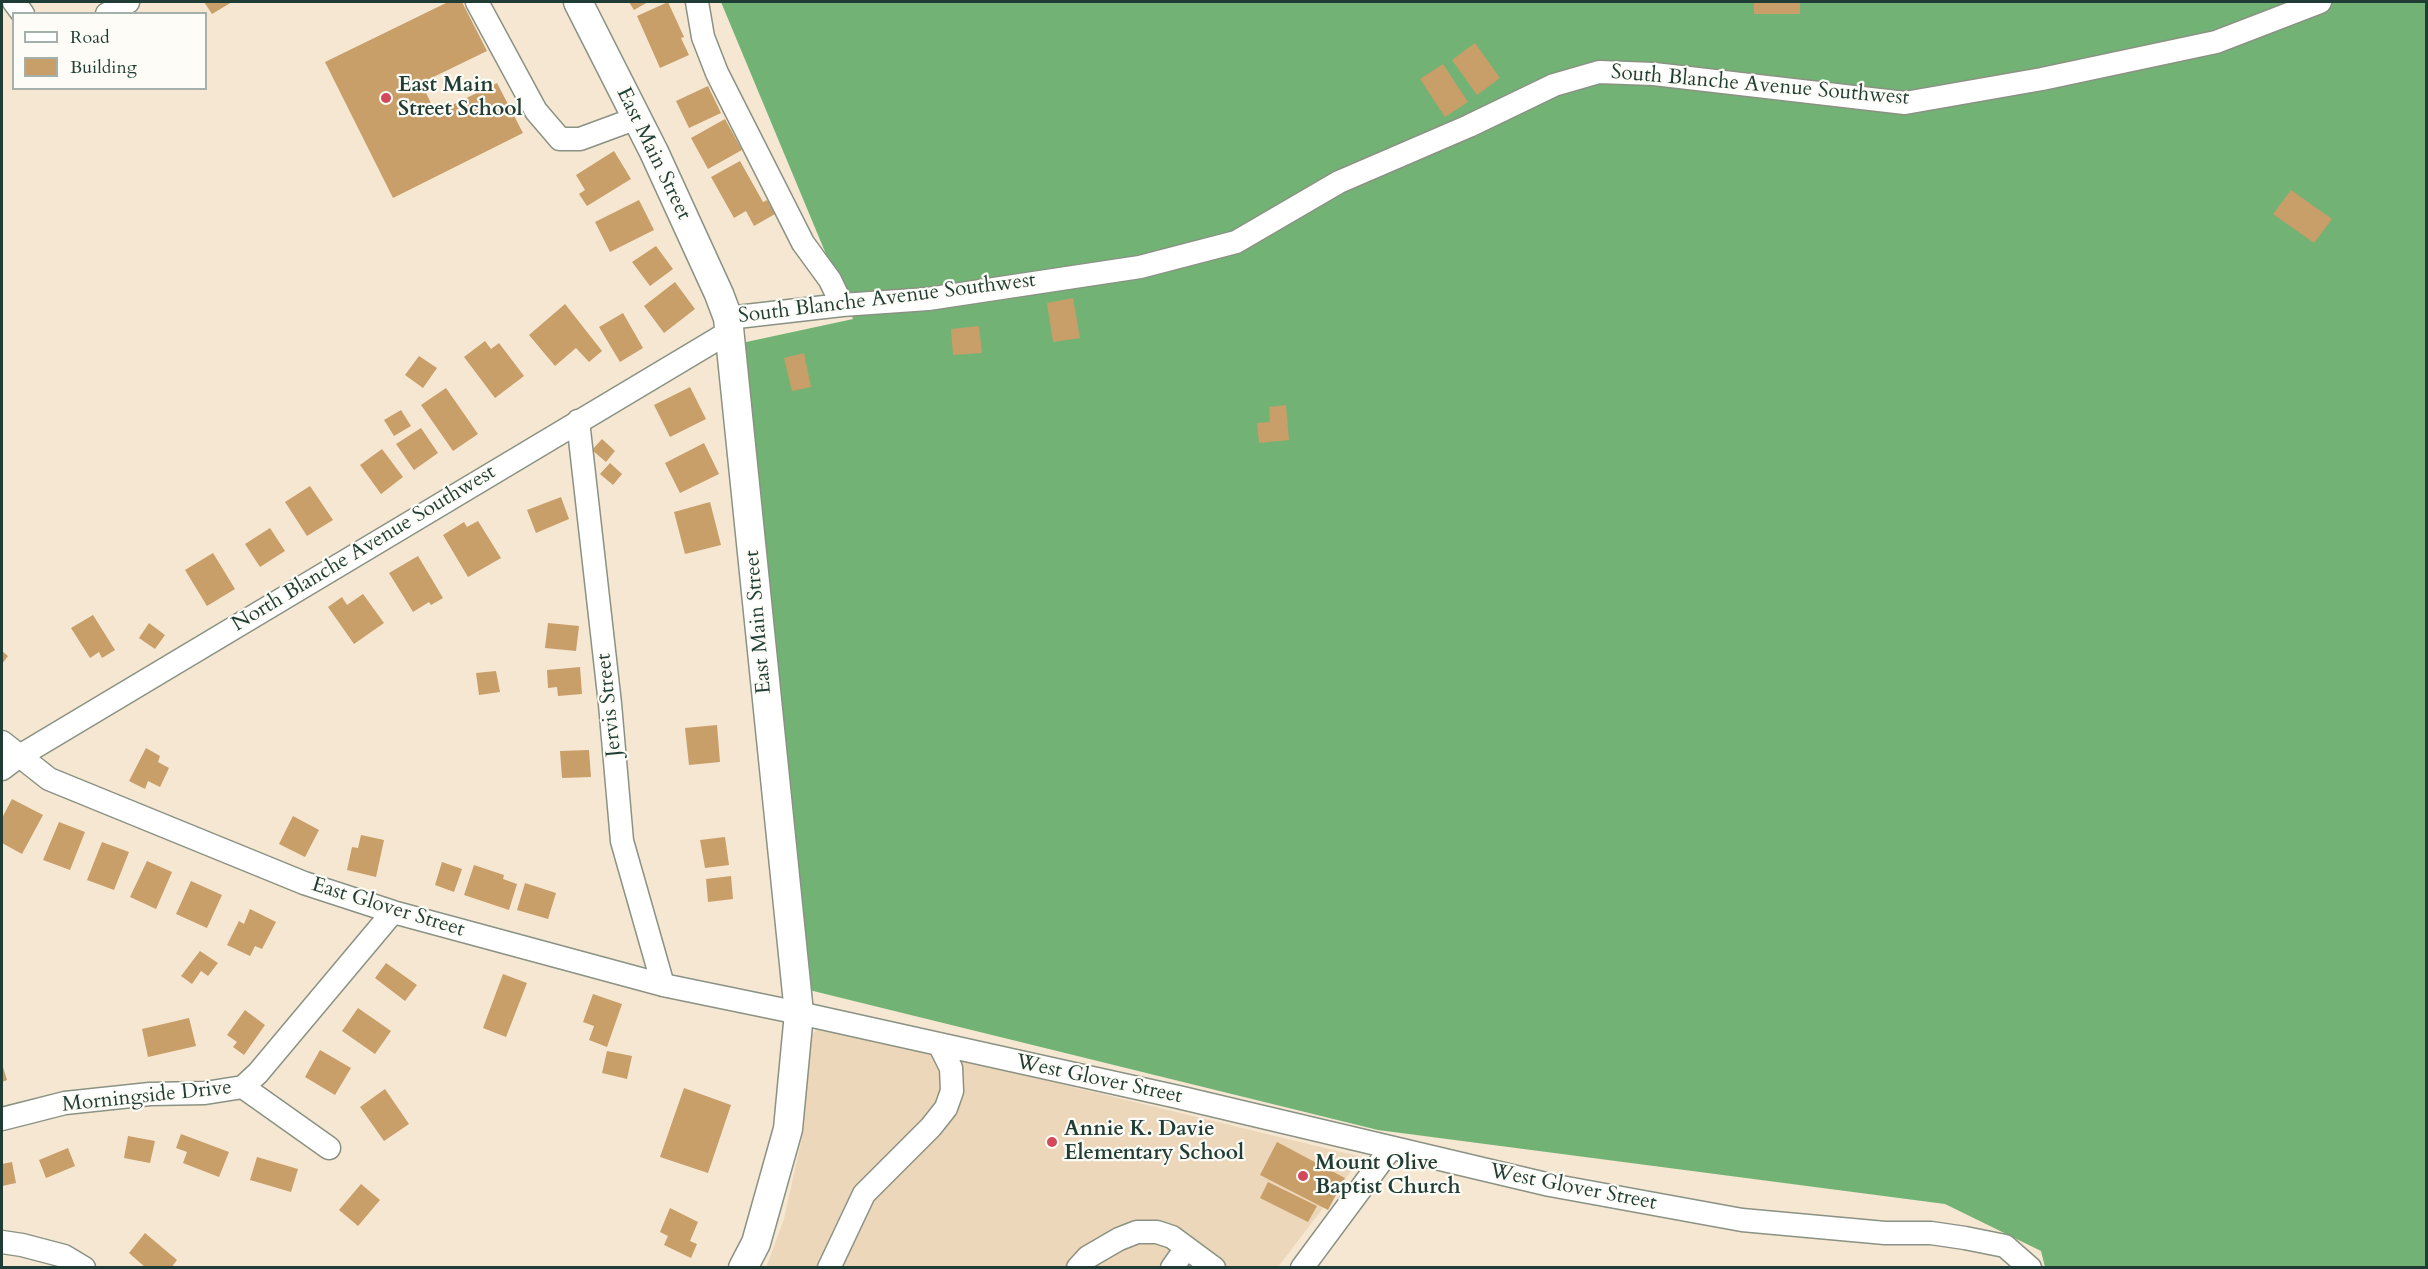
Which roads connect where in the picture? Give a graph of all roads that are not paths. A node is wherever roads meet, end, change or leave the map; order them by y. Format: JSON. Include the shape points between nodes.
{"nodes":[{"id":1,"x":128,"y":2,"type":"edge"},
{"id":2,"x":477,"y":2,"type":"edge"},
{"id":3,"x":578,"y":2,"type":"edge"},
{"id":4,"x":697,"y":2,"type":"edge"},
{"id":5,"x":2320,"y":2,"type":"edge"},
{"id":6,"x":110,"y":12,"type":"edge"},
{"id":7,"x":637,"y":118,"type":"junction"},
{"id":8,"x":842,"y":305,"type":"junction"},
{"id":9,"x":729,"y":325,"type":"junction"},
{"id":10,"x":578,"y":421,"type":"junction"},
{"id":11,"x":7,"y":756,"type":"edge"},
{"id":12,"x":393,"y":912,"type":"junction"},
{"id":13,"x":663,"y":985,"type":"junction"},
{"id":14,"x":799,"y":1013,"type":"junction"},
{"id":15,"x":939,"y":1044,"type":"junction"},
{"id":16,"x":243,"y":1087,"type":"junction"},
{"id":17,"x":2,"y":1119,"type":"edge"},
{"id":18,"x":329,"y":1148,"type":"dead end"},
{"id":19,"x":1390,"y":1148,"type":"junction"},
{"id":20,"x":2,"y":1242,"type":"edge"},
{"id":21,"x":1186,"y":1248,"type":"junction"},
{"id":22,"x":84,"y":1268,"type":"edge"},
{"id":23,"x":743,"y":1268,"type":"edge"},
{"id":24,"x":829,"y":1268,"type":"edge"},
{"id":25,"x":1078,"y":1268,"type":"edge"},
{"id":26,"x":1172,"y":1268,"type":"edge"},
{"id":27,"x":1214,"y":1268,"type":"edge"},
{"id":28,"x":1302,"y":1268,"type":"edge"},
{"id":29,"x":2030,"y":1268,"type":"edge"}],
"edges":[{"from":1,"to":6,"type":"street"},
{"from":2,"to":7,"type":"street","via":[[536,111],[560,139],[580,139]]},
{"from":3,"to":7,"type":"main road","name":"East Main Street"},
{"from":4,"to":8,"type":"street","via":[[703,37],[722,83],[803,243],[830,280]]},
{"from":5,"to":8,"type":"street","name":"South Blanche Avenue Southwest","via":[[2216,42],[1905,103],[1654,74],[1599,72],[1554,85],[1339,182],[1236,242],[1140,267],[928,299]]},
{"from":7,"to":9,"type":"main road","name":"East Main Street","via":[[715,284]]},
{"from":8,"to":9,"type":"street","name":"South Blanche Avenue Southwest"},
{"from":9,"to":10,"type":"street","name":"North Blanche Avenue Southwest"},
{"from":9,"to":14,"type":"main road","name":"East Main Street"},
{"from":10,"to":11,"type":"street","name":"North Blanche Avenue Southwest"},
{"from":10,"to":13,"type":"street","name":"Jervis Street","via":[[622,841]]},
{"from":11,"to":12,"type":"street","name":"East Glover Street","via":[[48,779],[304,883]]},
{"from":12,"to":13,"type":"street","name":"East Glover Street"},
{"from":12,"to":16,"type":"street","name":"Morningside Drive"},
{"from":13,"to":14,"type":"street","name":"East Glover Street"},
{"from":14,"to":15,"type":"street","name":"West Glover Street"},
{"from":14,"to":23,"type":"main road","name":"East Main Street","via":[[788,1129],[756,1243]]},
{"from":15,"to":19,"type":"street","name":"West Glover Street"},
{"from":15,"to":24,"type":"street","via":[[951,1068],[952,1091],[946,1108],[872,1184]]},
{"from":16,"to":17,"type":"street","name":"Morningside Drive","via":[[65,1104]]},
{"from":16,"to":18,"type":"street"},
{"from":19,"to":28,"type":"street"},
{"from":19,"to":29,"type":"street","name":"West Glover Street","via":[[1550,1185],[1742,1220],[1965,1238],[2005,1246]]},
{"from":20,"to":22,"type":"street","via":[[64,1256]]},
{"from":21,"to":25,"type":"street","via":[[1172,1237],[1137,1232],[1089,1257]]},
{"from":21,"to":26,"type":"street"},
{"from":21,"to":27,"type":"street"}]}
